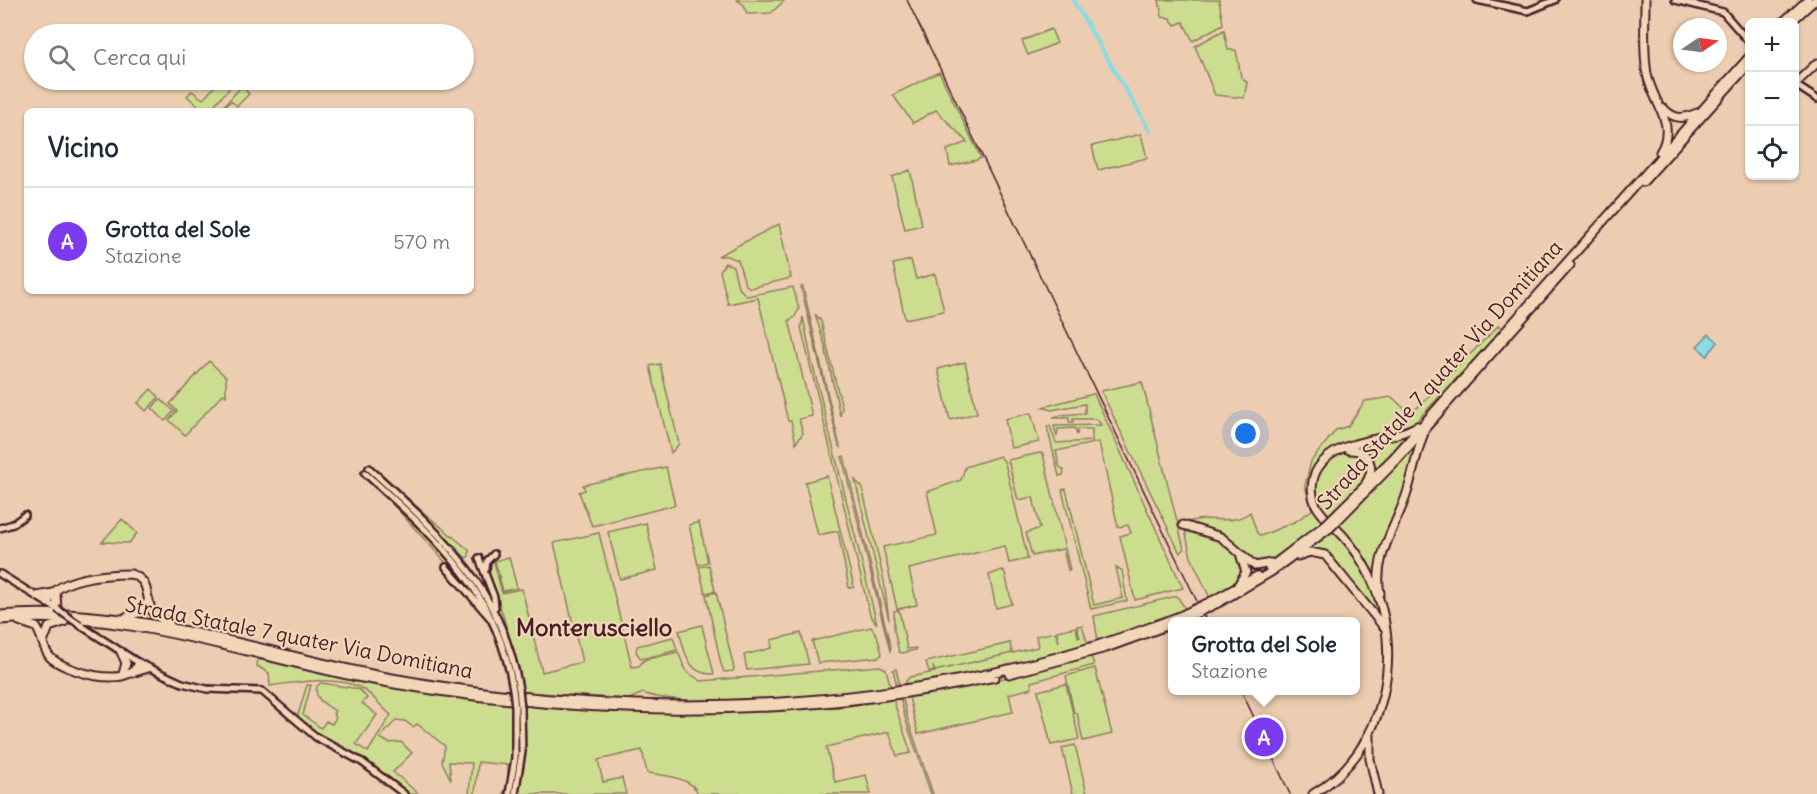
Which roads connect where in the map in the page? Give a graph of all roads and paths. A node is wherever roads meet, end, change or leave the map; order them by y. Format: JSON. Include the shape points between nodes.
{"nodes":[{"id":1,"x":1477,"y":0,"type":"edge"},
{"id":2,"x":1556,"y":0,"type":"edge"},
{"id":3,"x":1645,"y":0,"type":"edge"},
{"id":4,"x":1650,"y":0,"type":"edge"},
{"id":5,"x":1675,"y":0,"type":"edge"},
{"id":6,"x":1808,"y":0,"type":"edge"},
{"id":7,"x":1815,"y":0,"type":"edge"},
{"id":8,"x":1647,"y":12,"type":"junction"},
{"id":9,"x":1788,"y":18,"type":"edge"},
{"id":10,"x":1795,"y":18,"type":"edge"},
{"id":11,"x":1745,"y":38,"type":"edge"},
{"id":12,"x":1745,"y":60,"type":"edge"},
{"id":13,"x":1817,"y":63,"type":"edge"},
{"id":14,"x":1745,"y":67,"type":"edge"},
{"id":15,"x":1799,"y":80,"type":"edge"},
{"id":16,"x":1799,"y":87,"type":"edge"},
{"id":17,"x":1817,"y":99,"type":"edge"},
{"id":18,"x":1662,"y":107,"type":"junction"},
{"id":19,"x":1699,"y":112,"type":"junction"},
{"id":20,"x":1659,"y":157,"type":"junction"},
{"id":21,"x":1424,"y":425,"type":"junction"},
{"id":22,"x":1338,"y":451,"type":"junction"},
{"id":23,"x":1362,"y":490,"type":"junction"},
{"id":24,"x":25,"y":514,"type":"dead end"},
{"id":25,"x":1334,"y":520,"type":"junction"},
{"id":26,"x":1183,"y":525,"type":"dead end"},
{"id":27,"x":1328,"y":526,"type":"junction"},
{"id":28,"x":0,"y":528,"type":"edge"},
{"id":29,"x":494,"y":554,"type":"dead end"},
{"id":30,"x":1241,"y":555,"type":"junction"},
{"id":31,"x":1294,"y":557,"type":"junction"},
{"id":32,"x":479,"y":558,"type":"dead end"},
{"id":33,"x":1278,"y":562,"type":"junction"},
{"id":34,"x":446,"y":567,"type":"dead end"},
{"id":35,"x":0,"y":574,"type":"edge"},
{"id":36,"x":487,"y":574,"type":"junction"},
{"id":37,"x":1237,"y":587,"type":"junction"},
{"id":38,"x":56,"y":592,"type":"junction"},
{"id":39,"x":38,"y":596,"type":"junction"},
{"id":40,"x":149,"y":600,"type":"junction"},
{"id":41,"x":1219,"y":600,"type":"junction"},
{"id":42,"x":48,"y":603,"type":"junction"},
{"id":43,"x":1381,"y":608,"type":"junction"},
{"id":44,"x":57,"y":609,"type":"junction"},
{"id":45,"x":495,"y":610,"type":"junction"},
{"id":46,"x":0,"y":615,"type":"edge"},
{"id":47,"x":1183,"y":617,"type":"edge"},
{"id":48,"x":116,"y":618,"type":"junction"},
{"id":49,"x":10,"y":619,"type":"junction"},
{"id":50,"x":74,"y":619,"type":"junction"},
{"id":51,"x":0,"y":620,"type":"edge"},
{"id":52,"x":493,"y":620,"type":"junction"},
{"id":53,"x":1168,"y":623,"type":"edge"},
{"id":54,"x":1168,"y":626,"type":"edge"},
{"id":55,"x":180,"y":630,"type":"junction"},
{"id":56,"x":1386,"y":631,"type":"junction"},
{"id":57,"x":44,"y":646,"type":"junction"},
{"id":58,"x":1105,"y":646,"type":"junction"},
{"id":59,"x":121,"y":652,"type":"junction"},
{"id":60,"x":139,"y":663,"type":"junction"},
{"id":61,"x":148,"y":668,"type":"junction"},
{"id":62,"x":132,"y":673,"type":"junction"},
{"id":63,"x":121,"y":676,"type":"junction"},
{"id":64,"x":516,"y":689,"type":"junction"},
{"id":65,"x":890,"y":694,"type":"junction"},
{"id":66,"x":518,"y":708,"type":"junction"},
{"id":67,"x":1374,"y":722,"type":"junction"},
{"id":68,"x":1370,"y":733,"type":"junction"},
{"id":69,"x":1355,"y":753,"type":"junction"},
{"id":70,"x":1370,"y":759,"type":"junction"},
{"id":71,"x":1324,"y":788,"type":"edge"},
{"id":72,"x":404,"y":794,"type":"edge"},
{"id":73,"x":509,"y":794,"type":"edge"},
{"id":74,"x":515,"y":794,"type":"edge"},
{"id":75,"x":1308,"y":794,"type":"edge"},
{"id":76,"x":1313,"y":794,"type":"edge"},
{"id":77,"x":1378,"y":794,"type":"edge"}],
"edges":[{"from":1,"to":2,"type":"street","via":[[1528,11]]},
{"from":3,"to":8,"type":"highway"},
{"from":4,"to":8,"type":"highway"},
{"from":5,"to":11,"type":"street","via":[[1723,12]]},
{"from":6,"to":9,"type":"highway"},
{"from":7,"to":10,"type":"highway"},
{"from":8,"to":18,"type":"highway","via":[[1647,72]]},
{"from":12,"to":19,"type":"highway","name":"Strada Statale 7 quater Via Domitiana"},
{"from":13,"to":15,"type":"highway"},
{"from":14,"to":21,"type":"highway","name":"Strada Statale 7 quater Via Domitiana"},
{"from":16,"to":17,"type":"street"},
{"from":18,"to":19,"type":"highway","via":[[1679,118]]},
{"from":18,"to":20,"type":"highway","via":[[1667,129]]},
{"from":19,"to":20,"type":"highway","name":"Strada Statale 7 quater Via Domitiana"},
{"from":20,"to":21,"type":"highway","name":"Strada Statale 7 quater Via Domitiana"},
{"from":21,"to":22,"type":"highway"},
{"from":21,"to":23,"type":"highway","name":"Strada Statale 7 quater Via Domitiana"},
{"from":21,"to":25,"type":"highway","name":"Strada Statale 7 quater Via Domitiana","via":[[1375,484]]},
{"from":21,"to":43,"type":"highway","via":[[1406,496],[1380,558]]},
{"from":22,"to":23,"type":"highway","via":[[1358,450],[1368,458],[1371,473]]},
{"from":22,"to":43,"type":"highway","via":[[1319,467],[1313,480],[1313,497],[1358,554]]},
{"from":23,"to":25,"type":"highway","name":"Strada Statale 7 quater Via Domitiana"},
{"from":24,"to":28,"type":"street"},
{"from":25,"to":27,"type":"highway","name":"Strada Statale 7 quater Via Domitiana","bridge":true},
{"from":26,"to":30,"type":"highway","via":[[1221,537]]},
{"from":27,"to":31,"type":"highway","name":"Strada Statale 7 quater Via Domitiana"},
{"from":27,"to":33,"type":"highway","name":"Strada Statale 7 quater Via Domitiana"},
{"from":29,"to":36,"type":"street","via":[[488,561]]},
{"from":30,"to":33,"type":"highway","via":[[1257,567]]},
{"from":30,"to":37,"type":"highway","via":[[1246,572]]},
{"from":31,"to":41,"type":"highway","name":"Strada Statale 7 quater Via Domitiana"},
{"from":31,"to":56,"type":"highway","via":[[1311,552],[1325,555]]},
{"from":32,"to":36,"type":"street"},
{"from":33,"to":37,"type":"highway","name":"Strada Statale 7 quater Via Domitiana"},
{"from":34,"to":52,"type":"street"},
{"from":35,"to":39,"type":"street"},
{"from":36,"to":45,"type":"street"},
{"from":37,"to":41,"type":"highway","name":"Strada Statale 7 quater Via Domitiana"},
{"from":38,"to":39,"type":"highway"},
{"from":38,"to":40,"type":"highway","via":[[70,581],[131,574],[145,582]]},
{"from":38,"to":42,"type":"highway"},
{"from":38,"to":44,"type":"highway"},
{"from":39,"to":42,"type":"street"},
{"from":40,"to":48,"type":"highway","via":[[136,615]]},
{"from":40,"to":55,"type":"highway","via":[[156,617]]},
{"from":41,"to":47,"type":"highway","name":"Strada Statale 7 quater Via Domitiana","bridge":true},
{"from":42,"to":44,"type":"street"},
{"from":43,"to":56,"type":"highway"},
{"from":44,"to":59,"type":"street","bridge":true},
{"from":45,"to":52,"type":"street","via":[[453,548],[367,471],[457,562]]},
{"from":45,"to":64,"type":"street","via":[[514,660]]},
{"from":46,"to":48,"type":"highway","name":"Strada Statale 7 quater Via Domitiana","via":[[55,613]]},
{"from":48,"to":55,"type":"highway","name":"Strada Statale 7 quater Via Domitiana"},
{"from":49,"to":50,"type":"highway","name":"Strada Statale 7 quater Via Domitiana"},
{"from":49,"to":51,"type":"highway","name":"Strada Statale 7 quater Via Domitiana"},
{"from":49,"to":57,"type":"highway","via":[[36,627]]},
{"from":50,"to":57,"type":"highway","via":[[49,627]]},
{"from":50,"to":65,"type":"highway","name":"Strada Statale 7 quater Via Domitiana","via":[[155,630],[359,677],[527,702],[708,709],[822,704]]},
{"from":52,"to":64,"type":"street"},
{"from":53,"to":58,"type":"highway","name":"Strada Statale 7 quater Via Domitiana"},
{"from":54,"to":58,"type":"highway","name":"Strada Statale 7 quater Via Domitiana"},
{"from":55,"to":65,"type":"highway","name":"Strada Statale 7 quater Via Domitiana","via":[[385,676],[545,698],[736,704]]},
{"from":56,"to":67,"type":"highway","via":[[1385,684]]},
{"from":57,"to":63,"type":"highway","via":[[61,664],[106,678]]},
{"from":58,"to":65,"type":"highway","name":"Strada Statale 7 quater Via Domitiana"},
{"from":59,"to":60,"type":"street"},
{"from":59,"to":63,"type":"highway","via":[[126,663]]},
{"from":60,"to":61,"type":"street"},
{"from":60,"to":62,"type":"highway"},
{"from":60,"to":63,"type":"highway"},
{"from":61,"to":62,"type":"highway"},
{"from":61,"to":72,"type":"street","via":[[196,687],[262,691],[316,737],[362,762]]},
{"from":62,"to":63,"type":"highway"},
{"from":64,"to":66,"type":"street","bridge":true},
{"from":66,"to":73,"type":"street"},
{"from":66,"to":74,"type":"street","via":[[522,752]]},
{"from":67,"to":68,"type":"highway"},
{"from":67,"to":69,"type":"highway"},
{"from":68,"to":69,"type":"highway"},
{"from":68,"to":70,"type":"highway"},
{"from":69,"to":70,"type":"highway","via":[[1364,753]]},
{"from":69,"to":71,"type":"highway"},
{"from":70,"to":77,"type":"highway"},
{"from":71,"to":75,"type":"highway"},
{"from":71,"to":76,"type":"highway"}]}
